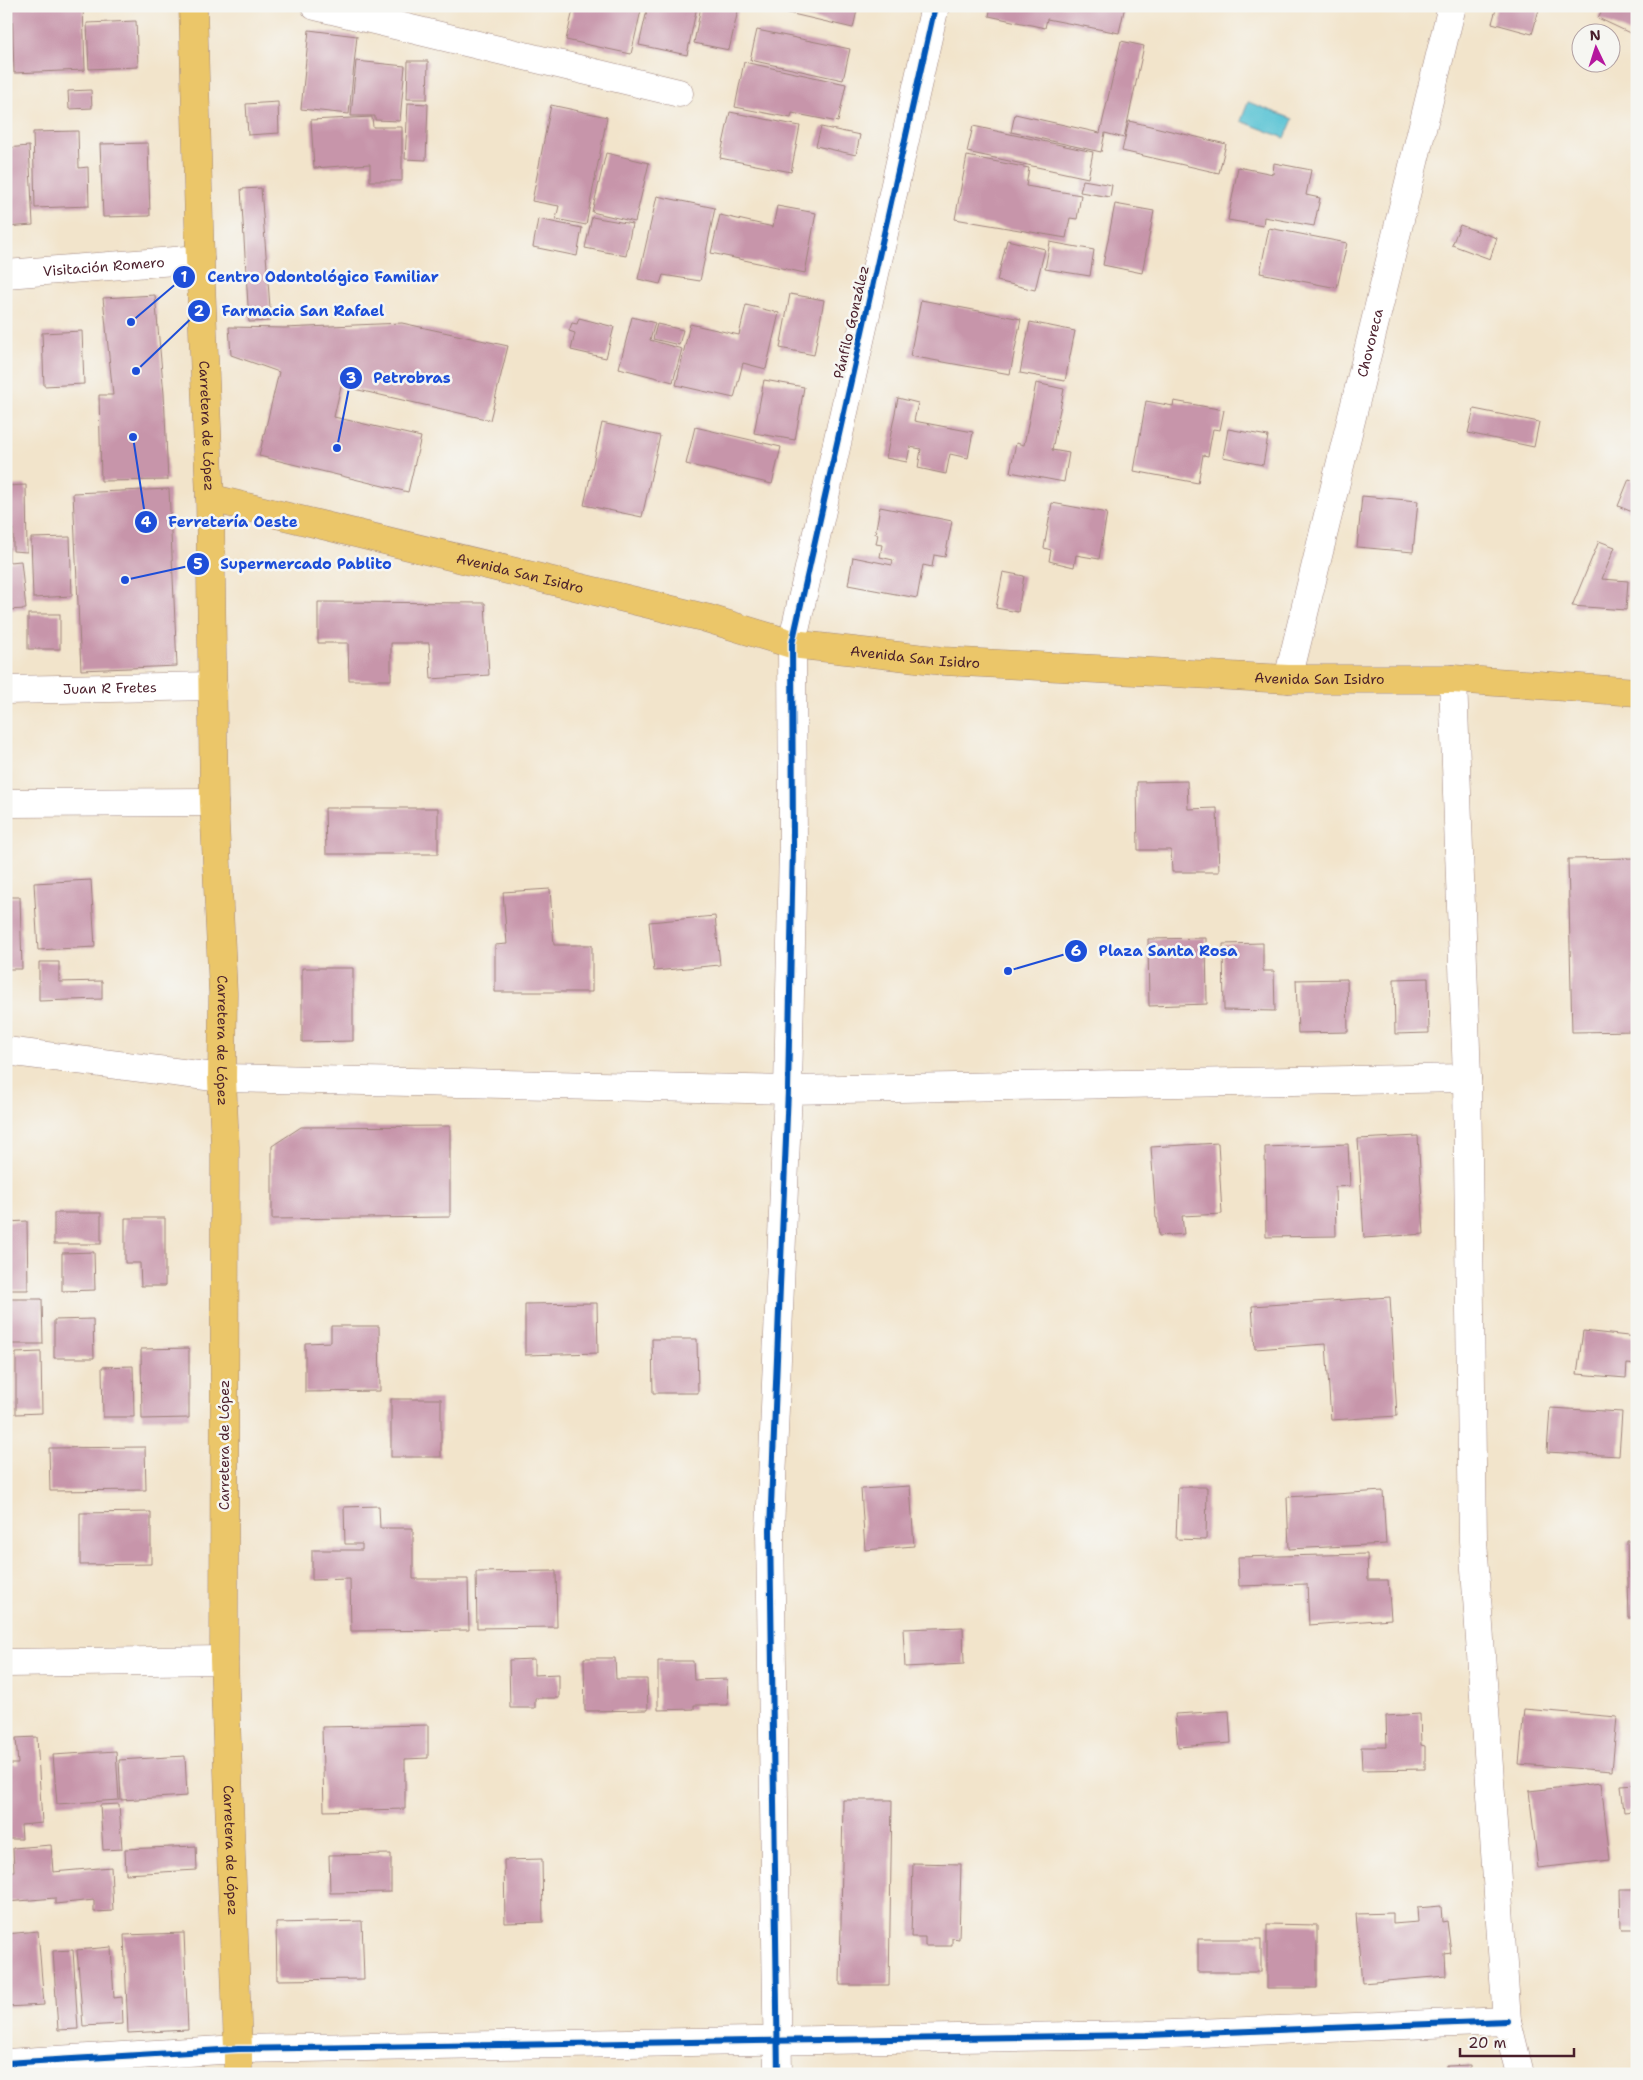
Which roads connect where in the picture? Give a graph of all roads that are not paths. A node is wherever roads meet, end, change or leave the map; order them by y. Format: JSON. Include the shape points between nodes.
{"nodes":[{"id":1,"x":193,"y":6,"type":"edge"},
{"id":2,"x":316,"y":6,"type":"edge"},
{"id":3,"x":935,"y":6,"type":"edge"},
{"id":4,"x":1452,"y":6,"type":"edge"},
{"id":5,"x":679,"y":93,"type":"dead end"},
{"id":6,"x":200,"y":259,"type":"junction"},
{"id":7,"x":6,"y":274,"type":"edge"},
{"id":8,"x":210,"y":498,"type":"junction"},
{"id":9,"x":792,"y":644,"type":"junction"},
{"id":10,"x":1288,"y":679,"type":"junction"},
{"id":11,"x":1453,"y":679,"type":"junction"},
{"id":12,"x":213,"y":686,"type":"junction"},
{"id":13,"x":6,"y":690,"type":"edge"},
{"id":14,"x":1637,"y":692,"type":"edge"},
{"id":15,"x":214,"y":802,"type":"junction"},
{"id":16,"x":6,"y":803,"type":"edge"},
{"id":17,"x":6,"y":1051,"type":"edge"},
{"id":18,"x":222,"y":1078,"type":"junction"},
{"id":19,"x":1467,"y":1078,"type":"junction"},
{"id":20,"x":788,"y":1090,"type":"junction"},
{"id":21,"x":224,"y":1660,"type":"junction"},
{"id":22,"x":6,"y":1663,"type":"edge"},
{"id":23,"x":1507,"y":2021,"type":"junction"},
{"id":24,"x":778,"y":2040,"type":"junction"},
{"id":25,"x":238,"y":2061,"type":"edge"},
{"id":26,"x":6,"y":2063,"type":"edge"},
{"id":27,"x":778,"y":2074,"type":"edge"},
{"id":28,"x":1520,"y":2074,"type":"edge"}],
"edges":[{"from":1,"to":6,"type":"main road","name":"Carretera de López"},
{"from":2,"to":5,"type":"street"},
{"from":3,"to":9,"type":"street","name":"Pánfilo González"},
{"from":4,"to":10,"type":"street","name":"Chovoreca"},
{"from":6,"to":7,"type":"street","name":"Visitación Romero"},
{"from":6,"to":8,"type":"main road","name":"Carretera de López"},
{"from":8,"to":9,"type":"main road","name":"Avenida San Isidro","via":[[706,618]]},
{"from":8,"to":12,"type":"main road","name":"Carretera de López"},
{"from":9,"to":10,"type":"main road","name":"Avenida San Isidro","via":[[943,661]]},
{"from":9,"to":20,"type":"street","name":"Pánfilo González","via":[[793,845]]},
{"from":10,"to":11,"type":"main road","name":"Avenida San Isidro"},
{"from":11,"to":14,"type":"main road","name":"Avenida San Isidro"},
{"from":11,"to":19,"type":"street"},
{"from":12,"to":13,"type":"street","name":"Juan R Fretes"},
{"from":12,"to":15,"type":"main road","name":"Carretera de López"},
{"from":15,"to":16,"type":"street"},
{"from":15,"to":18,"type":"main road","name":"Carretera de López","via":[[223,993]]},
{"from":17,"to":18,"type":"street"},
{"from":18,"to":20,"type":"street"},
{"from":18,"to":21,"type":"main road","name":"Carretera de López","via":[[225,1147]]},
{"from":19,"to":20,"type":"street"},
{"from":19,"to":23,"type":"street","via":[[1473,1541]]},
{"from":20,"to":24,"type":"street","name":"Pánfilo González","via":[[770,1530]]},
{"from":21,"to":22,"type":"street"},
{"from":21,"to":25,"type":"main road","name":"Carretera de López"},
{"from":23,"to":24,"type":"street","via":[[1146,2035]]},
{"from":23,"to":28,"type":"street"},
{"from":24,"to":25,"type":"street"},
{"from":24,"to":27,"type":"street","name":"Pánfilo González"},
{"from":25,"to":26,"type":"street"}]}
